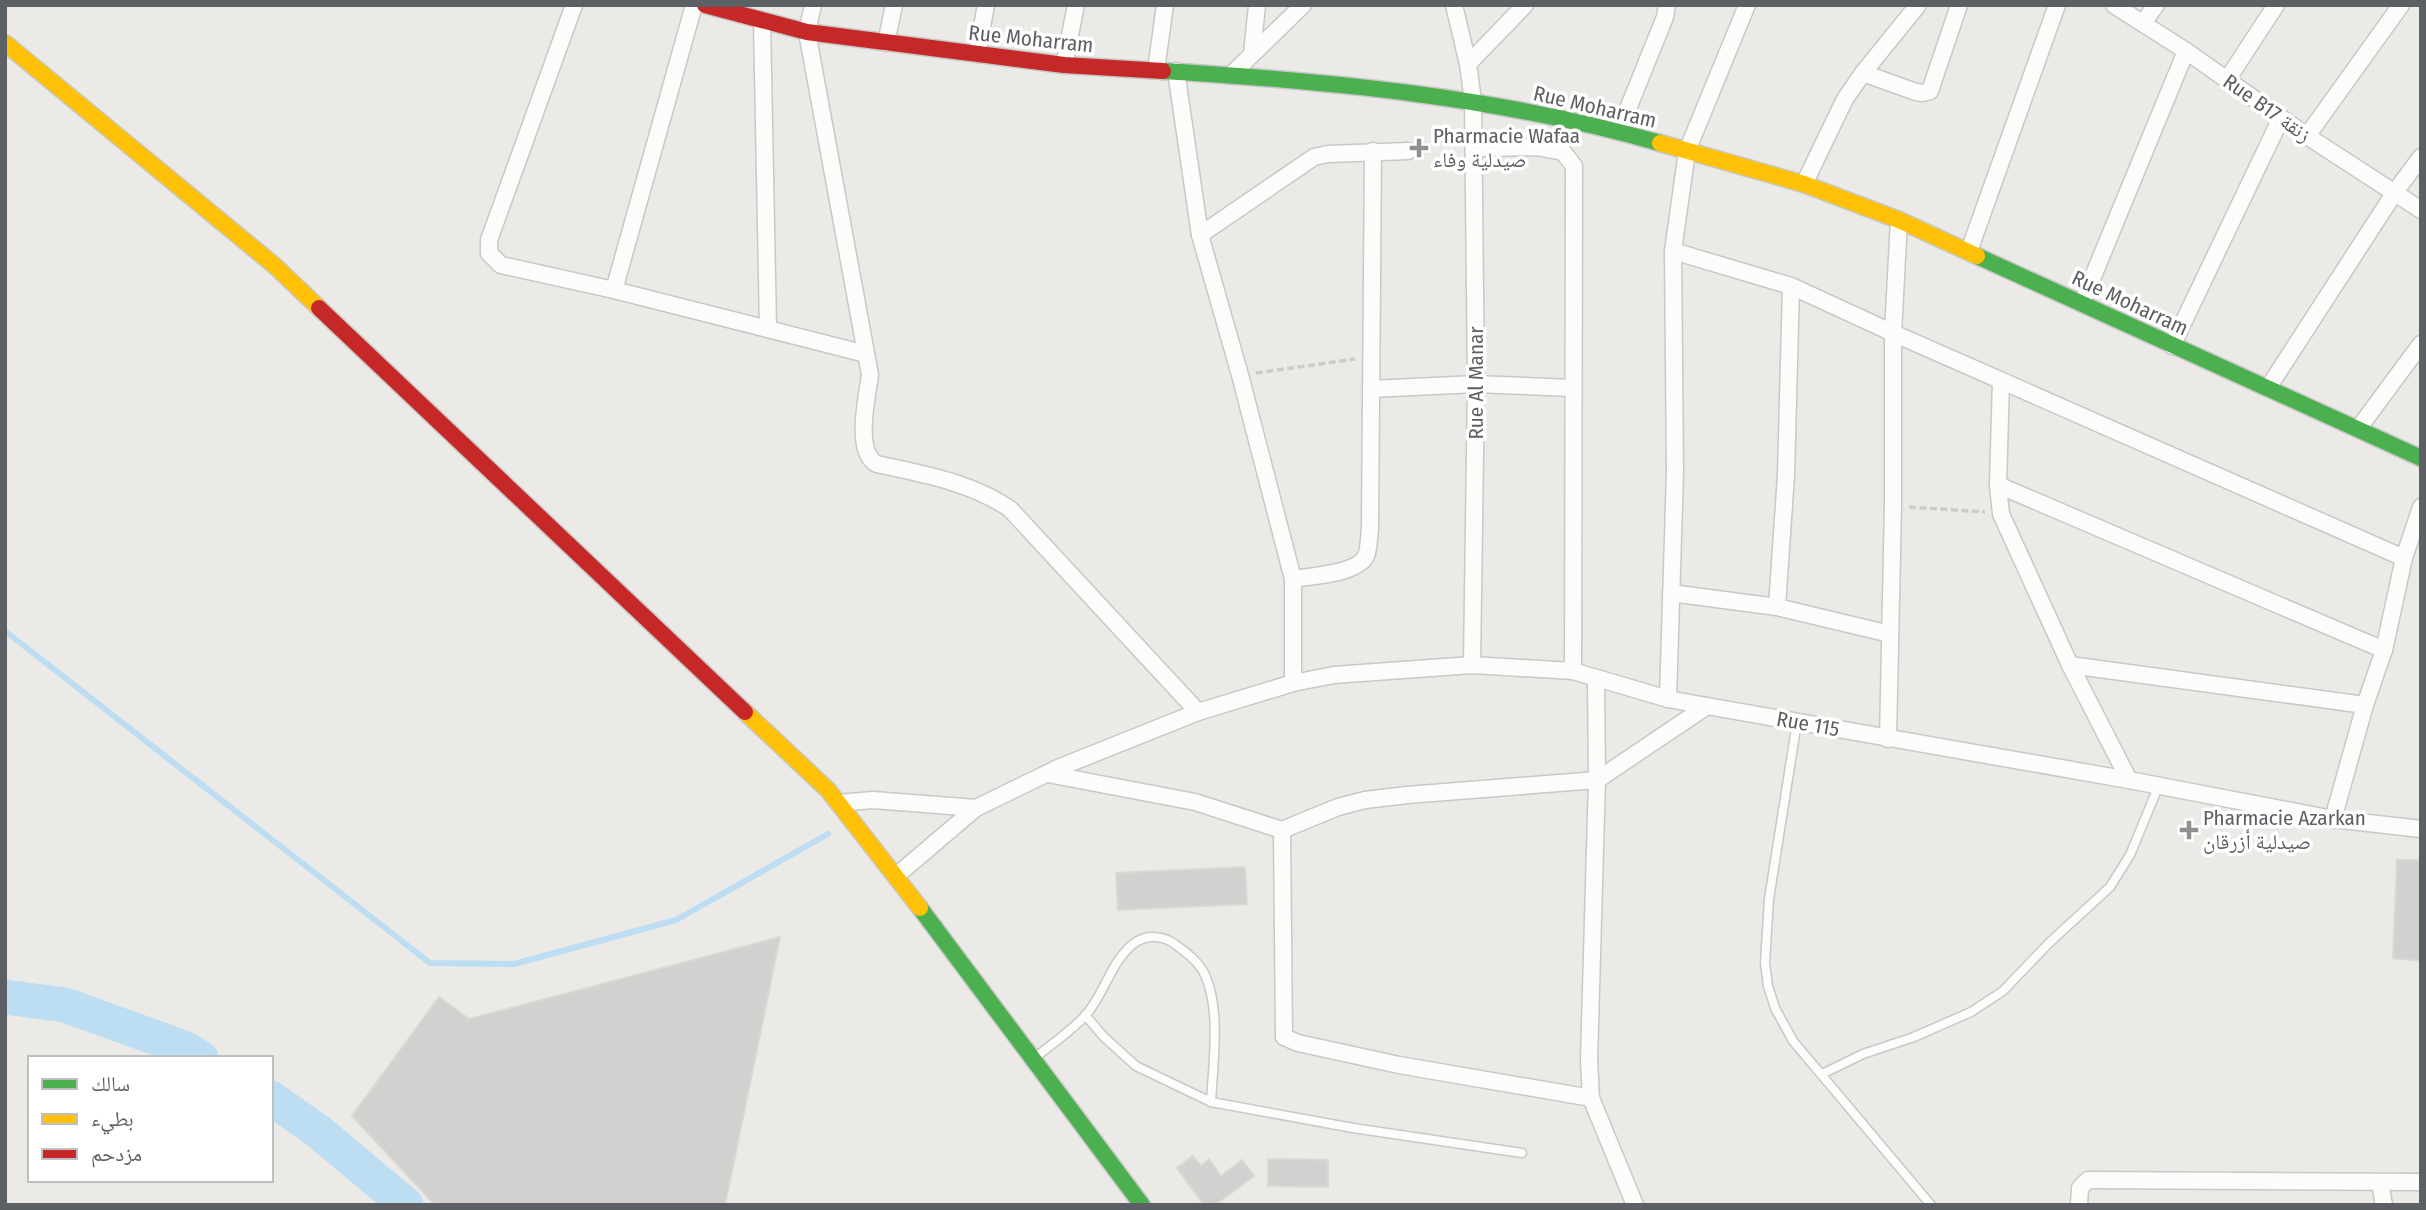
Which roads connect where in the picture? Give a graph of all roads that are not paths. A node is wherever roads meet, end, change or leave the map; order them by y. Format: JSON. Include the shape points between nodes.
{"nodes":[{"id":1,"x":574,"y":5,"type":"edge"},
{"id":2,"x":694,"y":5,"type":"edge"},
{"id":3,"x":705,"y":5,"type":"edge"},
{"id":4,"x":813,"y":5,"type":"edge"},
{"id":5,"x":894,"y":5,"type":"edge"},
{"id":6,"x":986,"y":5,"type":"edge"},
{"id":7,"x":1076,"y":5,"type":"edge"},
{"id":8,"x":1165,"y":5,"type":"edge"},
{"id":9,"x":1257,"y":5,"type":"edge"},
{"id":10,"x":1303,"y":5,"type":"edge"},
{"id":11,"x":1454,"y":5,"type":"edge"},
{"id":12,"x":1525,"y":5,"type":"edge"},
{"id":13,"x":1667,"y":5,"type":"edge"},
{"id":14,"x":1747,"y":5,"type":"edge"},
{"id":15,"x":1917,"y":5,"type":"edge"},
{"id":16,"x":1959,"y":5,"type":"edge"},
{"id":17,"x":2057,"y":5,"type":"edge"},
{"id":18,"x":2114,"y":5,"type":"edge"},
{"id":19,"x":2156,"y":5,"type":"edge"},
{"id":20,"x":2276,"y":5,"type":"edge"},
{"id":21,"x":2401,"y":5,"type":"edge"},
{"id":22,"x":726,"y":7,"type":"edge"},
{"id":23,"x":762,"y":20,"type":"junction"},
{"id":24,"x":2143,"y":23,"type":"junction"},
{"id":25,"x":807,"y":32,"type":"junction"},
{"id":26,"x":5,"y":43,"type":"edge"},
{"id":27,"x":886,"y":43,"type":"junction"},
{"id":28,"x":2186,"y":51,"type":"junction"},
{"id":29,"x":977,"y":54,"type":"junction"},
{"id":30,"x":1252,"y":54,"type":"junction"},
{"id":31,"x":1468,"y":64,"type":"junction"},
{"id":32,"x":1063,"y":65,"type":"junction"},
{"id":33,"x":1156,"y":70,"type":"junction"},
{"id":34,"x":1176,"y":71,"type":"junction"},
{"id":35,"x":1863,"y":73,"type":"junction"},
{"id":36,"x":1231,"y":75,"type":"junction"},
{"id":37,"x":2227,"y":80,"type":"junction"},
{"id":38,"x":1473,"y":101,"type":"junction"},
{"id":39,"x":2281,"y":118,"type":"junction"},
{"id":40,"x":1619,"y":131,"type":"junction"},
{"id":41,"x":2307,"y":136,"type":"junction"},
{"id":42,"x":1474,"y":148,"type":"junction"},
{"id":43,"x":1408,"y":150,"type":"dead end"},
{"id":44,"x":1373,"y":151,"type":"junction"},
{"id":45,"x":1688,"y":151,"type":"junction"},
{"id":46,"x":2421,"y":157,"type":"edge"},
{"id":47,"x":1804,"y":184,"type":"junction"},
{"id":48,"x":2395,"y":192,"type":"junction"},
{"id":49,"x":2421,"y":210,"type":"edge"},
{"id":50,"x":1899,"y":220,"type":"junction"},
{"id":51,"x":1200,"y":235,"type":"junction"},
{"id":52,"x":1673,"y":251,"type":"junction"},
{"id":53,"x":1969,"y":251,"type":"junction"},
{"id":54,"x":1791,"y":286,"type":"junction"},
{"id":55,"x":614,"y":290,"type":"junction"},
{"id":56,"x":2082,"y":303,"type":"junction"},
{"id":57,"x":768,"y":329,"type":"junction"},
{"id":58,"x":1893,"y":333,"type":"junction"},
{"id":59,"x":2421,"y":344,"type":"edge"},
{"id":60,"x":2172,"y":345,"type":"junction"},
{"id":61,"x":866,"y":354,"type":"junction"},
{"id":62,"x":2001,"y":381,"type":"junction"},
{"id":63,"x":1476,"y":384,"type":"junction"},
{"id":64,"x":1573,"y":388,"type":"junction"},
{"id":65,"x":2268,"y":388,"type":"junction"},
{"id":66,"x":1371,"y":389,"type":"junction"},
{"id":67,"x":2357,"y":429,"type":"junction"},
{"id":68,"x":2421,"y":458,"type":"edge"},
{"id":69,"x":1998,"y":485,"type":"junction"},
{"id":70,"x":2421,"y":507,"type":"edge"},
{"id":71,"x":2404,"y":558,"type":"junction"},
{"id":72,"x":1293,"y":579,"type":"junction"},
{"id":73,"x":1671,"y":593,"type":"junction"},
{"id":74,"x":1777,"y":607,"type":"junction"},
{"id":75,"x":1890,"y":634,"type":"junction"},
{"id":76,"x":2384,"y":650,"type":"junction"},
{"id":77,"x":1472,"y":665,"type":"junction"},
{"id":78,"x":2070,"y":665,"type":"junction"},
{"id":79,"x":1573,"y":671,"type":"junction"},
{"id":80,"x":1596,"y":678,"type":"junction"},
{"id":81,"x":1293,"y":683,"type":"junction"},
{"id":82,"x":1668,"y":699,"type":"junction"},
{"id":83,"x":2365,"y":705,"type":"junction"},
{"id":84,"x":1707,"y":706,"type":"junction"},
{"id":85,"x":1198,"y":712,"type":"junction"},
{"id":86,"x":1797,"y":722,"type":"junction"},
{"id":87,"x":1888,"y":739,"type":"junction"},
{"id":88,"x":1048,"y":774,"type":"junction"},
{"id":89,"x":1597,"y":780,"type":"junction"},
{"id":90,"x":2129,"y":780,"type":"junction"},
{"id":91,"x":2159,"y":785,"type":"junction"},
{"id":92,"x":838,"y":803,"type":"junction"},
{"id":93,"x":976,"y":808,"type":"junction"},
{"id":94,"x":2333,"y":819,"type":"junction"},
{"id":95,"x":2421,"y":829,"type":"edge"},
{"id":96,"x":1282,"y":830,"type":"junction"},
{"id":97,"x":896,"y":876,"type":"junction"},
{"id":98,"x":1087,"y":1017,"type":"junction"},
{"id":99,"x":1034,"y":1061,"type":"junction"},
{"id":100,"x":1822,"y":1074,"type":"junction"},
{"id":101,"x":1591,"y":1098,"type":"junction"},
{"id":102,"x":1211,"y":1102,"type":"junction"},
{"id":103,"x":1522,"y":1153,"type":"dead end"},
{"id":104,"x":2380,"y":1182,"type":"junction"},
{"id":105,"x":2421,"y":1182,"type":"edge"},
{"id":106,"x":1142,"y":1205,"type":"edge"},
{"id":107,"x":1635,"y":1205,"type":"edge"},
{"id":108,"x":1931,"y":1205,"type":"edge"},
{"id":109,"x":2079,"y":1205,"type":"edge"},
{"id":110,"x":2384,"y":1205,"type":"edge"}],
"edges":[{"from":1,"to":55,"type":"street","via":[[488,246],[501,265]]},
{"from":2,"to":55,"type":"street"},
{"from":3,"to":22,"type":"street","name":"Rue Moharram"},
{"from":4,"to":25,"type":"street"},
{"from":5,"to":27,"type":"street"},
{"from":6,"to":29,"type":"street"},
{"from":7,"to":32,"type":"street"},
{"from":8,"to":33,"type":"street"},
{"from":9,"to":30,"type":"street"},
{"from":10,"to":30,"type":"street"},
{"from":11,"to":31,"type":"street","name":"Rue Al Manar"},
{"from":12,"to":31,"type":"street"},
{"from":13,"to":40,"type":"street"},
{"from":14,"to":45,"type":"street"},
{"from":15,"to":35,"type":"street"},
{"from":16,"to":35,"type":"street","via":[[1930,91],[1916,92]]},
{"from":17,"to":53,"type":"street"},
{"from":18,"to":24,"type":"street","name":"Rue B17 زنقة"},
{"from":19,"to":24,"type":"street"},
{"from":20,"to":37,"type":"street"},
{"from":21,"to":41,"type":"street"},
{"from":22,"to":23,"type":"street","name":"Rue Moharram"},
{"from":23,"to":25,"type":"street","name":"Rue Moharram"},
{"from":23,"to":57,"type":"street"},
{"from":24,"to":28,"type":"street","name":"Rue B17 زنقة"},
{"from":25,"to":27,"type":"street","name":"Rue Moharram"},
{"from":25,"to":61,"type":"street"},
{"from":26,"to":92,"type":"street","via":[[275,266]]},
{"from":27,"to":29,"type":"street","name":"Rue Moharram"},
{"from":28,"to":37,"type":"street","name":"Rue B17 زنقة"},
{"from":28,"to":56,"type":"street"},
{"from":29,"to":32,"type":"street","name":"Rue Moharram"},
{"from":30,"to":36,"type":"street"},
{"from":31,"to":38,"type":"street","name":"Rue Al Manar"},
{"from":32,"to":33,"type":"street","name":"Rue Moharram"},
{"from":33,"to":34,"type":"street","name":"Rue Moharram"},
{"from":34,"to":36,"type":"street","name":"Rue Moharram"},
{"from":34,"to":51,"type":"street"},
{"from":35,"to":47,"type":"street","via":[[1845,99]]},
{"from":36,"to":38,"type":"street","name":"Rue Moharram"},
{"from":37,"to":39,"type":"street","name":"Rue B17 زنقة"},
{"from":38,"to":40,"type":"street","name":"Rue Moharram"},
{"from":38,"to":42,"type":"street","name":"Rue Al Manar"},
{"from":39,"to":41,"type":"street","name":"Rue B17 زنقة"},
{"from":39,"to":60,"type":"street"},
{"from":40,"to":45,"type":"street","name":"Rue Moharram"},
{"from":41,"to":48,"type":"street","name":"Rue B17 زنقة"},
{"from":42,"to":63,"type":"street","name":"Rue Al Manar"},
{"from":42,"to":64,"type":"street","via":[[1536,147],[1563,152],[1574,166]]},
{"from":43,"to":44,"type":"street"},
{"from":44,"to":51,"type":"street","via":[[1314,157]]},
{"from":44,"to":66,"type":"street"},
{"from":45,"to":47,"type":"street","name":"Rue Moharram"},
{"from":45,"to":52,"type":"street"},
{"from":46,"to":48,"type":"street"},
{"from":47,"to":50,"type":"street","name":"Rue Moharram"},
{"from":48,"to":49,"type":"street","name":"Rue B17 زنقة"},
{"from":48,"to":65,"type":"street"},
{"from":50,"to":53,"type":"street","name":"Rue Moharram"},
{"from":50,"to":58,"type":"street"},
{"from":51,"to":72,"type":"street"},
{"from":52,"to":54,"type":"street"},
{"from":52,"to":73,"type":"street"},
{"from":53,"to":56,"type":"street","name":"Rue Moharram"},
{"from":54,"to":58,"type":"street"},
{"from":54,"to":74,"type":"street"},
{"from":55,"to":57,"type":"street"},
{"from":56,"to":60,"type":"street","name":"Rue Moharram"},
{"from":57,"to":61,"type":"street"},
{"from":58,"to":62,"type":"street"},
{"from":58,"to":75,"type":"street"},
{"from":59,"to":67,"type":"street"},
{"from":60,"to":65,"type":"street","name":"Rue Moharram"},
{"from":61,"to":85,"type":"street","via":[[870,375],[864,444],[870,461],[963,485],[1010,509]]},
{"from":62,"to":69,"type":"street"},
{"from":62,"to":71,"type":"street"},
{"from":63,"to":64,"type":"street"},
{"from":63,"to":66,"type":"street"},
{"from":63,"to":77,"type":"street","name":"Rue Al Manar"},
{"from":64,"to":79,"type":"street"},
{"from":65,"to":67,"type":"street","name":"Rue Moharram"},
{"from":66,"to":72,"type":"street","via":[[1367,555],[1359,565]]},
{"from":67,"to":68,"type":"street","name":"Rue Moharram"},
{"from":69,"to":76,"type":"street"},
{"from":69,"to":78,"type":"street","via":[[2001,514]]},
{"from":70,"to":71,"type":"street"},
{"from":71,"to":76,"type":"street"},
{"from":72,"to":81,"type":"street"},
{"from":73,"to":74,"type":"street"},
{"from":73,"to":82,"type":"street"},
{"from":74,"to":75,"type":"street"},
{"from":75,"to":87,"type":"street"},
{"from":76,"to":83,"type":"street"},
{"from":77,"to":79,"type":"street","name":"Rue 115"},
{"from":77,"to":81,"type":"street","name":"Rue 115","via":[[1334,675]]},
{"from":78,"to":83,"type":"street"},
{"from":78,"to":90,"type":"street"},
{"from":79,"to":80,"type":"street","name":"Rue 115"},
{"from":80,"to":82,"type":"street","name":"Rue 115"},
{"from":80,"to":89,"type":"street"},
{"from":81,"to":85,"type":"street","name":"Rue 115"},
{"from":82,"to":84,"type":"street","name":"Rue 115"},
{"from":83,"to":94,"type":"street"},
{"from":84,"to":86,"type":"street","name":"Rue 115"},
{"from":84,"to":89,"type":"street"},
{"from":85,"to":88,"type":"street","name":"Rue 115"},
{"from":86,"to":87,"type":"street","name":"Rue 115"},
{"from":86,"to":100,"type":"lane","via":[[1769,899],[1765,963],[1775,1008],[1793,1041]]},
{"from":87,"to":90,"type":"street","name":"Rue 115"},
{"from":88,"to":93,"type":"street","name":"Rue 115"},
{"from":88,"to":96,"type":"street","via":[[1195,802]]},
{"from":89,"to":96,"type":"street","via":[[1365,800]]},
{"from":89,"to":101,"type":"street"},
{"from":90,"to":91,"type":"street","name":"Rue 115"},
{"from":91,"to":94,"type":"street","name":"Rue 115"},
{"from":91,"to":100,"type":"lane","via":[[2130,855],[2110,887],[2004,991],[1971,1012]]},
{"from":92,"to":93,"type":"street","via":[[873,800]]},
{"from":92,"to":97,"type":"street"},
{"from":93,"to":97,"type":"street"},
{"from":94,"to":95,"type":"street","name":"Rue 115"},
{"from":96,"to":101,"type":"street","via":[[1284,1037],[1399,1065]]},
{"from":97,"to":99,"type":"street"},
{"from":98,"to":99,"type":"lane"},
{"from":98,"to":102,"type":"lane","via":[[1136,1066]]},
{"from":98,"to":102,"type":"lane","via":[[1123,954],[1138,940],[1169,939],[1192,958],[1211,991],[1215,1043]]},
{"from":99,"to":106,"type":"street"},
{"from":100,"to":108,"type":"lane"},
{"from":101,"to":107,"type":"street"},
{"from":102,"to":103,"type":"lane"},
{"from":104,"to":105,"type":"street"},
{"from":104,"to":109,"type":"street","via":[[2088,1180],[2080,1188]]},
{"from":104,"to":110,"type":"street"}]}
